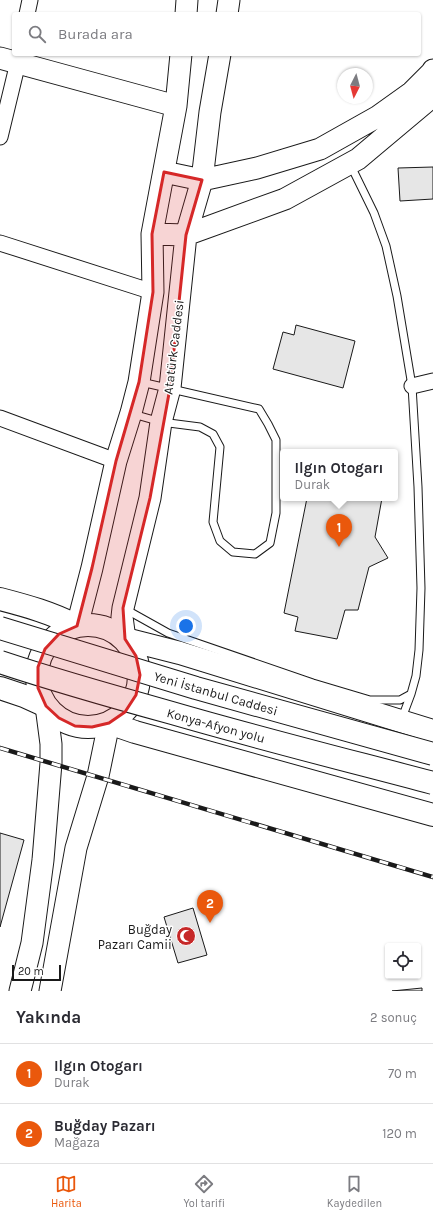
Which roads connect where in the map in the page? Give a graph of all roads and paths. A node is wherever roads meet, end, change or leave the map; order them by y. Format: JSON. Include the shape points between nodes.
{"nodes":[{"id":1,"x":30,"y":0,"type":"edge"},
{"id":2,"x":187,"y":0,"type":"edge"},
{"id":3,"x":229,"y":0,"type":"edge"},
{"id":4,"x":27,"y":12,"type":"edge"},
{"id":5,"x":186,"y":12,"type":"edge"},
{"id":6,"x":227,"y":12,"type":"edge"},
{"id":7,"x":181,"y":56,"type":"edge"},
{"id":8,"x":220,"y":56,"type":"edge"},
{"id":9,"x":13,"y":58,"type":"edge"},
{"id":10,"x":433,"y":70,"type":"edge"},
{"id":11,"x":433,"y":96,"type":"edge"},
{"id":12,"x":176,"y":106,"type":"junction"},
{"id":13,"x":0,"y":137,"type":"edge"},
{"id":14,"x":350,"y":164,"type":"junction"},
{"id":15,"x":164,"y":172,"type":"junction"},
{"id":16,"x":202,"y":180,"type":"junction"},
{"id":17,"x":152,"y":234,"type":"junction"},
{"id":18,"x":186,"y":235,"type":"junction"},
{"id":19,"x":0,"y":243,"type":"edge"},
{"id":20,"x":153,"y":292,"type":"junction"},
{"id":21,"x":433,"y":381,"type":"edge"},
{"id":22,"x":139,"y":382,"type":"junction"},
{"id":23,"x":412,"y":386,"type":"junction"},
{"id":24,"x":170,"y":388,"type":"junction"},
{"id":25,"x":131,"y":413,"type":"junction"},
{"id":26,"x":0,"y":418,"type":"edge"},
{"id":27,"x":161,"y":422,"type":"junction"},
{"id":28,"x":116,"y":461,"type":"junction"},
{"id":29,"x":0,"y":599,"type":"edge"},
{"id":30,"x":123,"y":608,"type":"junction"},
{"id":31,"x":77,"y":626,"type":"junction"},
{"id":32,"x":0,"y":628,"type":"edge"},
{"id":33,"x":124,"y":639,"type":"junction"},
{"id":34,"x":0,"y":662,"type":"edge"},
{"id":35,"x":0,"y":688,"type":"edge"},
{"id":36,"x":411,"y":694,"type":"junction"},
{"id":37,"x":46,"y":706,"type":"junction"},
{"id":38,"x":401,"y":721,"type":"junction"},
{"id":39,"x":109,"y":723,"type":"junction"},
{"id":40,"x":433,"y":731,"type":"edge"},
{"id":41,"x":433,"y":754,"type":"edge"},
{"id":42,"x":433,"y":783,"type":"edge"},
{"id":43,"x":433,"y":816,"type":"edge"},
{"id":44,"x":20,"y":991,"type":"edge"},
{"id":45,"x":50,"y":991,"type":"edge"}],
"edges":[{"from":1,"to":4,"type":"street"},
{"from":2,"to":5,"type":"main road"},
{"from":3,"to":6,"type":"main road"},
{"from":7,"to":12,"type":"main road","name":"Atatürk Caddesi"},
{"from":8,"to":16,"type":"main road","name":"Atatürk Caddesi"},
{"from":9,"to":12,"type":"main road"},
{"from":9,"to":13,"type":"street"},
{"from":10,"to":16,"type":"main road","via":[[412,92],[320,149],[257,168]]},
{"from":11,"to":14,"type":"main road"},
{"from":12,"to":15,"type":"main road","name":"Atatürk Caddesi"},
{"from":14,"to":18,"type":"main road","via":[[284,199]]},
{"from":14,"to":23,"type":"lane","via":[[374,213],[386,246]]},
{"from":15,"to":16,"type":"main road"},
{"from":15,"to":17,"type":"main road","name":"Atatürk Caddesi"},
{"from":16,"to":18,"type":"main road","name":"Atatürk Caddesi"},
{"from":17,"to":18,"type":"main road"},
{"from":17,"to":20,"type":"main road","name":"Atatürk Caddesi"},
{"from":18,"to":24,"type":"main road","name":"Atatürk Caddesi"},
{"from":19,"to":20,"type":"street"},
{"from":20,"to":22,"type":"main road","name":"Atatürk Caddesi"},
{"from":21,"to":23,"type":"street"},
{"from":22,"to":24,"type":"lane"},
{"from":22,"to":25,"type":"main road","name":"Atatürk Caddesi"},
{"from":23,"to":36,"type":"lane","via":[[421,588],[418,662]]},
{"from":24,"to":27,"type":"main road","name":"Atatürk Caddesi"},
{"from":24,"to":27,"type":"lane","via":[[259,409],[276,440],[276,513],[270,543],[255,554],[233,552],[220,541],[213,522],[220,447],[213,434],[200,426]]},
{"from":25,"to":27,"type":"lane"},
{"from":25,"to":28,"type":"main road","name":"Atatürk Caddesi"},
{"from":26,"to":28,"type":"street"},
{"from":27,"to":30,"type":"main road","name":"Atatürk Caddesi","via":[[150,498]]},
{"from":28,"to":31,"type":"main road","name":"Atatürk Caddesi"},
{"from":29,"to":31,"type":"highway","via":[[36,608]]},
{"from":30,"to":33,"type":"main road","name":"Atatürk Caddesi"},
{"from":30,"to":36,"type":"lane","via":[[168,633],[370,700],[400,700]]},
{"from":31,"to":33,"type":"highway","via":[[94,625],[110,630]]},
{"from":31,"to":37,"type":"highway","via":[[58,634],[45,649],[38,667],[38,688]]},
{"from":32,"to":41,"type":"highway","name":"Yeni İstanbul Caddesi","bridge":true,"via":[[196,688]]},
{"from":33,"to":38,"type":"highway","via":[[180,653]]},
{"from":33,"to":39,"type":"highway","via":[[136,656],[140,675],[136,695],[125,712]]},
{"from":34,"to":42,"type":"highway","name":"Konya-Afyon yolu","bridge":true,"via":[[133,703]]},
{"from":35,"to":37,"type":"highway"},
{"from":36,"to":38,"type":"lane"},
{"from":37,"to":39,"type":"highway","via":[[59,718],[75,726],[92,727]]},
{"from":37,"to":44,"type":"main road","via":[[51,763],[43,860],[32,943]]},
{"from":38,"to":40,"type":"highway"},
{"from":39,"to":43,"type":"highway"},
{"from":39,"to":45,"type":"main road","via":[[98,776],[76,848]]}]}
